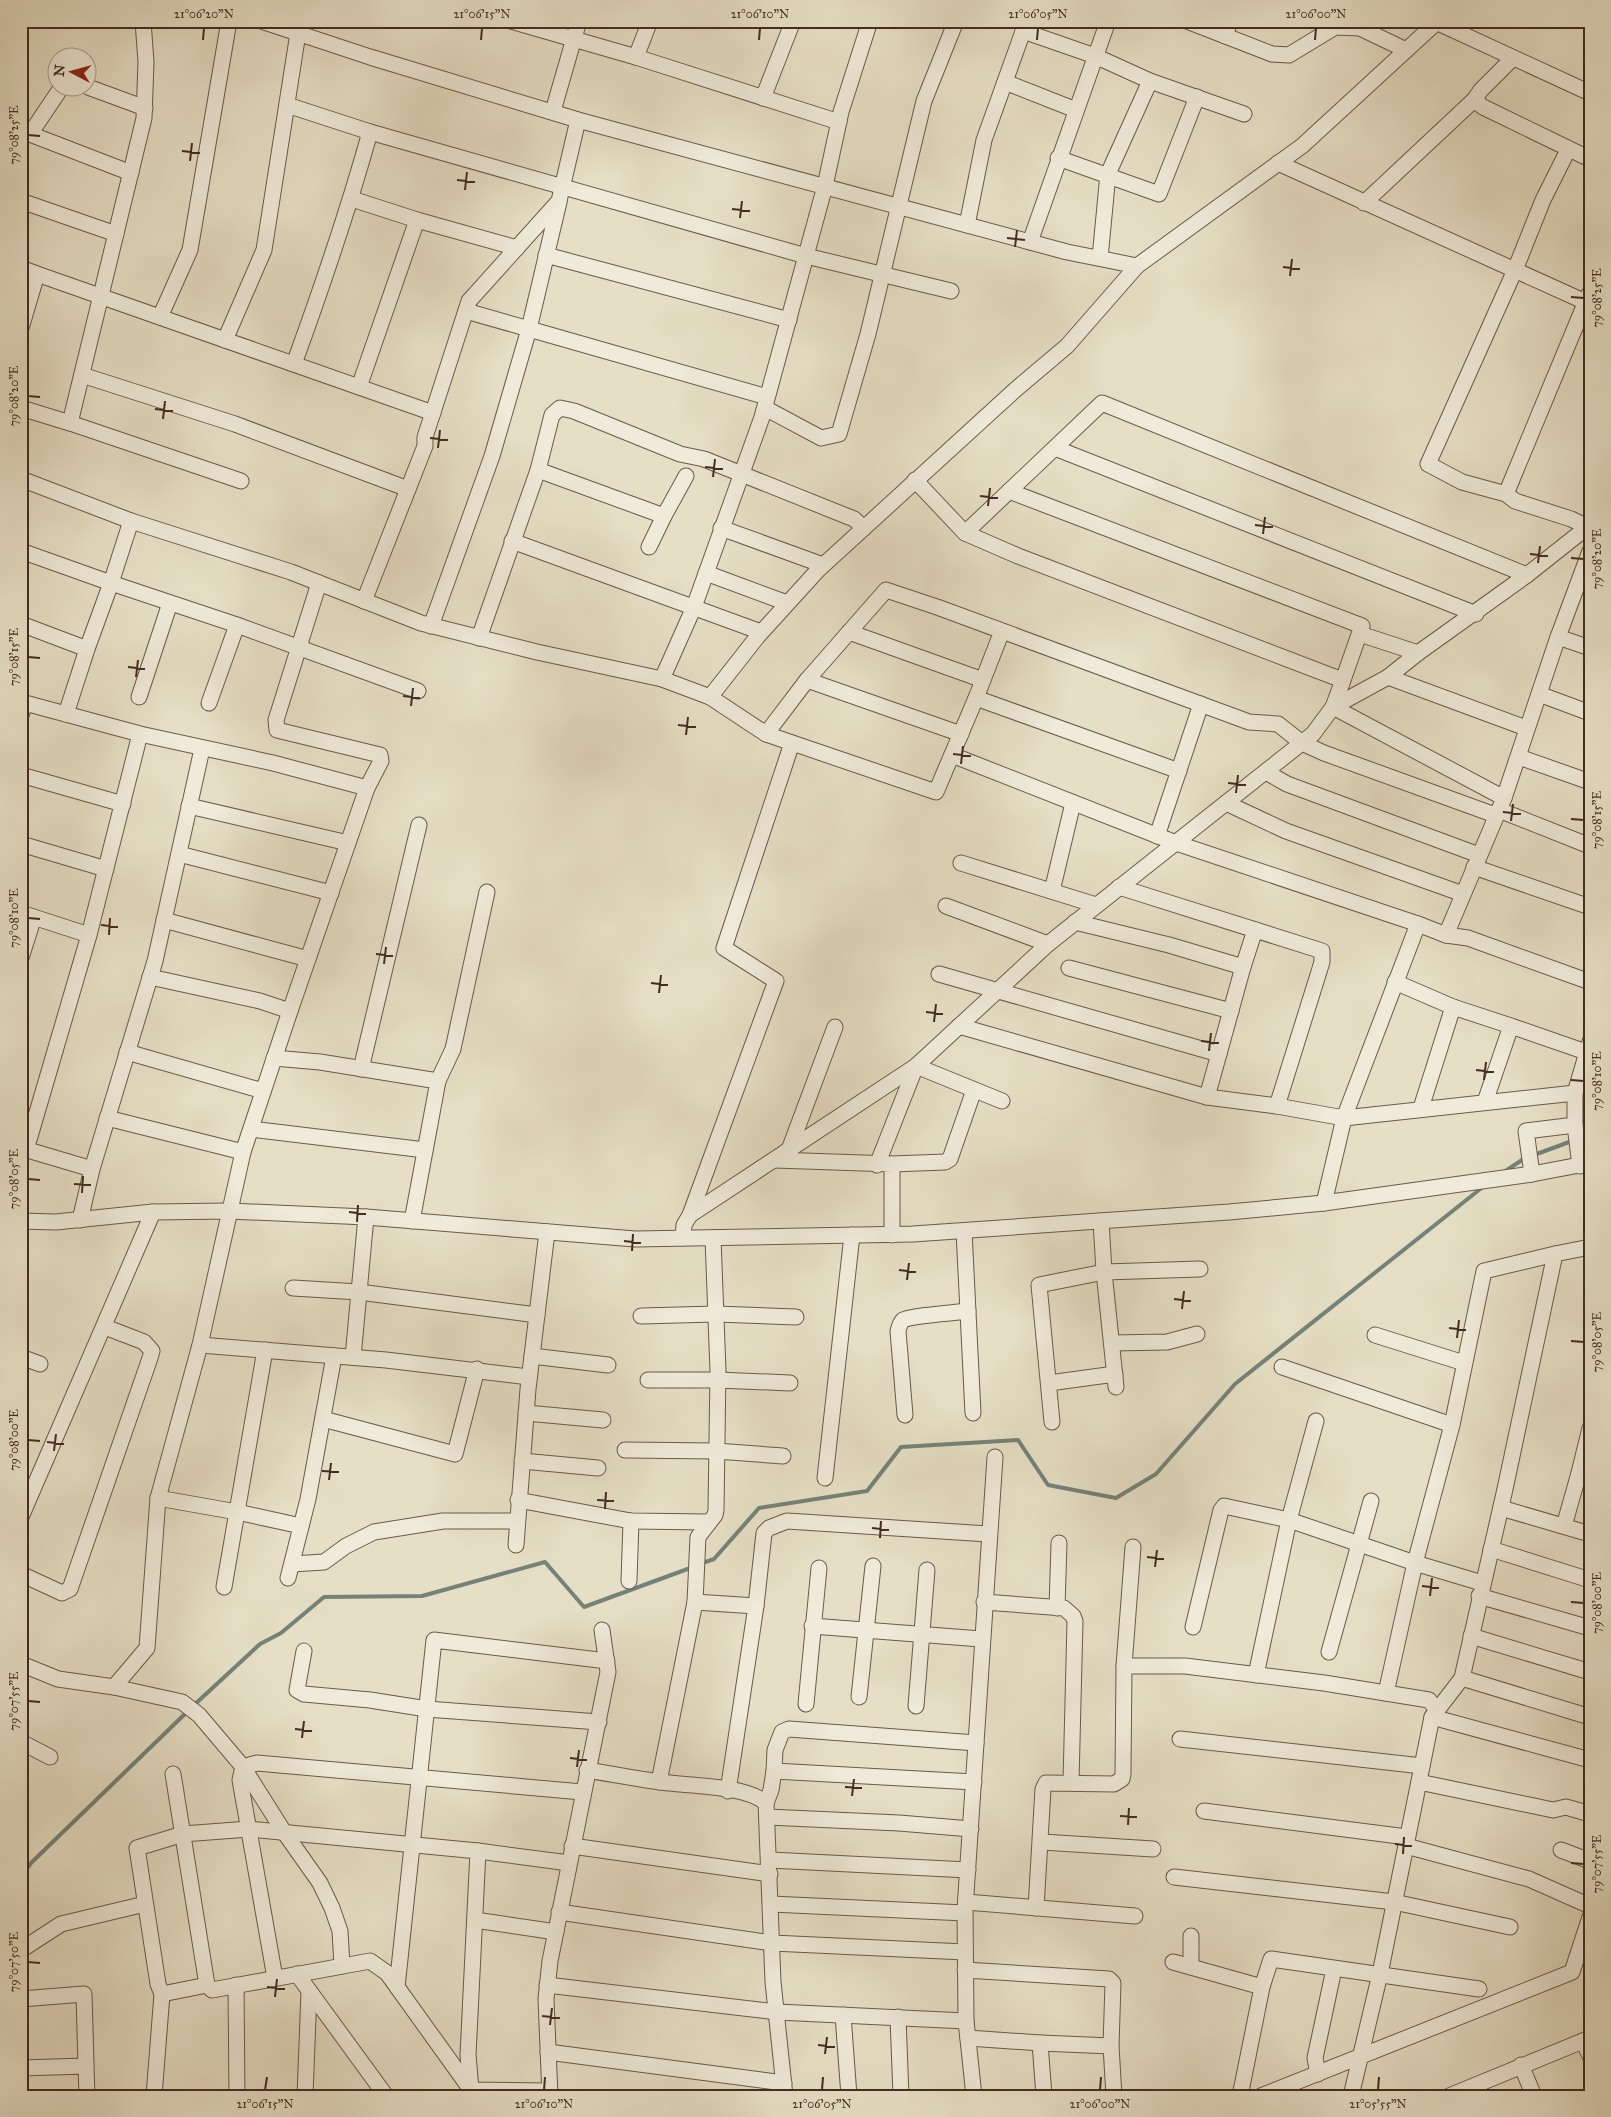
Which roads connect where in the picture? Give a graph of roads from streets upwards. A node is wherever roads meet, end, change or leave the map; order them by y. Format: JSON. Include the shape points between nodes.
{"nodes":[{"id":1,"x":142,"y":21,"type":"edge"},
{"id":2,"x":229,"y":21,"type":"edge"},
{"id":3,"x":261,"y":21,"type":"edge"},
{"id":4,"x":512,"y":21,"type":"edge"},
{"id":5,"x":579,"y":21,"type":"edge"},
{"id":6,"x":650,"y":21,"type":"edge"},
{"id":7,"x":793,"y":21,"type":"edge"},
{"id":8,"x":870,"y":21,"type":"edge"},
{"id":9,"x":956,"y":21,"type":"edge"},
{"id":10,"x":1108,"y":21,"type":"edge"},
{"id":11,"x":1187,"y":21,"type":"edge"},
{"id":12,"x":1230,"y":21,"type":"edge"},
{"id":13,"x":1437,"y":22,"type":"edge"},
{"id":14,"x":1024,"y":26,"type":"edge"},
{"id":15,"x":295,"y":28,"type":"edge"},
{"id":16,"x":1224,"y":36,"type":"junction"},
{"id":17,"x":574,"y":39,"type":"junction"},
{"id":18,"x":1406,"y":50,"type":"junction"},
{"id":19,"x":1095,"y":56,"type":"junction"},
{"id":20,"x":636,"y":57,"type":"junction"},
{"id":21,"x":1513,"y":58,"type":"junction"},
{"id":22,"x":1150,"y":81,"type":"junction"},
{"id":23,"x":1005,"y":82,"type":"junction"},
{"id":24,"x":98,"y":91,"type":"edge"},
{"id":25,"x":1590,"y":93,"type":"edge"},
{"id":26,"x":1197,"y":97,"type":"junction"},
{"id":27,"x":54,"y":98,"type":"edge"},
{"id":28,"x":763,"y":98,"type":"junction"},
{"id":29,"x":1474,"y":100,"type":"junction"},
{"id":30,"x":287,"y":105,"type":"junction"},
{"id":31,"x":145,"y":108,"type":"junction"},
{"id":32,"x":1076,"y":110,"type":"junction"},
{"id":33,"x":553,"y":111,"type":"junction"},
{"id":34,"x":1244,"y":114,"type":"dead end"},
{"id":35,"x":578,"y":120,"type":"junction"},
{"id":36,"x":839,"y":122,"type":"junction"},
{"id":37,"x":370,"y":132,"type":"junction"},
{"id":38,"x":25,"y":138,"type":"edge"},
{"id":39,"x":1568,"y":150,"type":"junction"},
{"id":40,"x":1058,"y":158,"type":"junction"},
{"id":41,"x":1590,"y":159,"type":"edge"},
{"id":42,"x":1278,"y":163,"type":"junction"},
{"id":43,"x":131,"y":173,"type":"junction"},
{"id":44,"x":1108,"y":174,"type":"junction"},
{"id":45,"x":825,"y":186,"type":"junction"},
{"id":46,"x":561,"y":193,"type":"junction"},
{"id":47,"x":352,"y":199,"type":"junction"},
{"id":48,"x":21,"y":200,"type":"edge"},
{"id":49,"x":1364,"y":203,"type":"junction"},
{"id":50,"x":899,"y":206,"type":"junction"},
{"id":51,"x":417,"y":220,"type":"junction"},
{"id":52,"x":967,"y":225,"type":"junction"},
{"id":53,"x":116,"y":234,"type":"junction"},
{"id":54,"x":1030,"y":242,"type":"junction"},
{"id":55,"x":517,"y":248,"type":"junction"},
{"id":56,"x":546,"y":255,"type":"junction"},
{"id":57,"x":806,"y":256,"type":"junction"},
{"id":58,"x":1100,"y":258,"type":"junction"},
{"id":59,"x":1137,"y":266,"type":"junction"},
{"id":60,"x":21,"y":268,"type":"edge"},
{"id":61,"x":1515,"y":270,"type":"junction"},
{"id":62,"x":37,"y":274,"type":"junction"},
{"id":63,"x":883,"y":275,"type":"junction"},
{"id":64,"x":951,"y":291,"type":"dead end"},
{"id":65,"x":101,"y":297,"type":"junction"},
{"id":66,"x":1589,"y":300,"type":"edge"},
{"id":67,"x":466,"y":311,"type":"junction"},
{"id":68,"x":160,"y":317,"type":"junction"},
{"id":69,"x":788,"y":320,"type":"junction"},
{"id":70,"x":21,"y":328,"type":"edge"},
{"id":71,"x":529,"y":329,"type":"junction"},
{"id":72,"x":225,"y":340,"type":"junction"},
{"id":73,"x":294,"y":364,"type":"junction"},
{"id":74,"x":82,"y":375,"type":"junction"},
{"id":75,"x":359,"y":387,"type":"junction"},
{"id":76,"x":766,"y":403,"type":"junction"},
{"id":77,"x":21,"y":408,"type":"edge"},
{"id":78,"x":433,"y":413,"type":"junction"},
{"id":79,"x":70,"y":423,"type":"junction"},
{"id":80,"x":1055,"y":448,"type":"junction"},
{"id":81,"x":538,"y":470,"type":"junction"},
{"id":82,"x":741,"y":475,"type":"junction"},
{"id":83,"x":686,"y":476,"type":"dead end"},
{"id":84,"x":21,"y":479,"type":"edge"},
{"id":85,"x":915,"y":480,"type":"junction"},
{"id":86,"x":241,"y":482,"type":"dead end"},
{"id":87,"x":408,"y":489,"type":"junction"},
{"id":88,"x":1009,"y":491,"type":"junction"},
{"id":89,"x":1506,"y":494,"type":"junction"},
{"id":90,"x":664,"y":516,"type":"junction"},
{"id":91,"x":131,"y":521,"type":"junction"},
{"id":92,"x":1589,"y":526,"type":"edge"},
{"id":93,"x":721,"y":528,"type":"junction"},
{"id":94,"x":864,"y":528,"type":"junction"},
{"id":95,"x":965,"y":533,"type":"junction"},
{"id":96,"x":512,"y":541,"type":"junction"},
{"id":97,"x":649,"y":547,"type":"dead end"},
{"id":98,"x":21,"y":551,"type":"edge"},
{"id":99,"x":1590,"y":551,"type":"edge"},
{"id":100,"x":823,"y":565,"type":"junction"},
{"id":101,"x":706,"y":573,"type":"junction"},
{"id":102,"x":1527,"y":576,"type":"junction"},
{"id":103,"x":111,"y":583,"type":"junction"},
{"id":104,"x":319,"y":583,"type":"junction"},
{"id":105,"x":1584,"y":583,"type":"edge"},
{"id":106,"x":364,"y":601,"type":"junction"},
{"id":107,"x":170,"y":603,"type":"junction"},
{"id":108,"x":787,"y":603,"type":"junction"},
{"id":109,"x":694,"y":607,"type":"junction"},
{"id":110,"x":1476,"y":614,"type":"junction"},
{"id":111,"x":21,"y":624,"type":"edge"},
{"id":112,"x":237,"y":625,"type":"junction"},
{"id":113,"x":431,"y":626,"type":"junction"},
{"id":114,"x":1002,"y":631,"type":"junction"},
{"id":115,"x":761,"y":632,"type":"junction"},
{"id":116,"x":849,"y":632,"type":"junction"},
{"id":117,"x":1360,"y":634,"type":"junction"},
{"id":118,"x":1558,"y":637,"type":"junction"},
{"id":119,"x":479,"y":638,"type":"junction"},
{"id":120,"x":297,"y":648,"type":"junction"},
{"id":121,"x":1590,"y":648,"type":"edge"},
{"id":122,"x":87,"y":649,"type":"junction"},
{"id":123,"x":1418,"y":653,"type":"junction"},
{"id":124,"x":1388,"y":677,"type":"junction"},
{"id":125,"x":662,"y":679,"type":"junction"},
{"id":126,"x":807,"y":680,"type":"junction"},
{"id":127,"x":983,"y":680,"type":"junction"},
{"id":128,"x":1342,"y":683,"type":"junction"},
{"id":129,"x":418,"y":691,"type":"dead end"},
{"id":130,"x":1539,"y":694,"type":"junction"},
{"id":131,"x":710,"y":696,"type":"junction"},
{"id":132,"x":139,"y":697,"type":"dead end"},
{"id":133,"x":976,"y":698,"type":"junction"},
{"id":134,"x":209,"y":703,"type":"dead end"},
{"id":135,"x":1201,"y":704,"type":"junction"},
{"id":136,"x":1333,"y":707,"type":"junction"},
{"id":137,"x":66,"y":714,"type":"junction"},
{"id":138,"x":1590,"y":714,"type":"edge"},
{"id":139,"x":21,"y":715,"type":"edge"},
{"id":140,"x":1526,"y":728,"type":"junction"},
{"id":141,"x":140,"y":734,"type":"junction"},
{"id":142,"x":766,"y":734,"type":"junction"},
{"id":143,"x":961,"y":734,"type":"junction"},
{"id":144,"x":792,"y":743,"type":"junction"},
{"id":145,"x":1302,"y":743,"type":"junction"},
{"id":146,"x":202,"y":749,"type":"junction"},
{"id":147,"x":952,"y":755,"type":"junction"},
{"id":148,"x":1519,"y":756,"type":"junction"},
{"id":149,"x":1179,"y":771,"type":"junction"},
{"id":150,"x":1266,"y":772,"type":"junction"},
{"id":151,"x":21,"y":775,"type":"edge"},
{"id":152,"x":1590,"y":782,"type":"edge"},
{"id":153,"x":367,"y":788,"type":"junction"},
{"id":154,"x":1073,"y":802,"type":"junction"},
{"id":155,"x":1226,"y":803,"type":"junction"},
{"id":156,"x":123,"y":804,"type":"junction"},
{"id":157,"x":189,"y":806,"type":"junction"},
{"id":158,"x":1499,"y":808,"type":"junction"},
{"id":159,"x":419,"y":825,"type":"dead end"},
{"id":160,"x":1157,"y":836,"type":"junction"},
{"id":161,"x":348,"y":843,"type":"junction"},
{"id":162,"x":1176,"y":843,"type":"junction"},
{"id":163,"x":21,"y":844,"type":"edge"},
{"id":164,"x":1590,"y":846,"type":"edge"},
{"id":165,"x":179,"y":854,"type":"junction"},
{"id":166,"x":1476,"y":861,"type":"junction"},
{"id":167,"x":961,"y":863,"type":"dead end"},
{"id":168,"x":106,"y":869,"type":"junction"},
{"id":169,"x":1119,"y":887,"type":"junction"},
{"id":170,"x":1052,"y":891,"type":"junction"},
{"id":171,"x":487,"y":892,"type":"dead end"},
{"id":172,"x":331,"y":893,"type":"junction"},
{"id":173,"x":1463,"y":894,"type":"junction"},
{"id":174,"x":1096,"y":905,"type":"junction"},
{"id":175,"x":946,"y":906,"type":"dead end"},
{"id":176,"x":1590,"y":907,"type":"edge"},
{"id":177,"x":28,"y":915,"type":"edge"},
{"id":178,"x":164,"y":920,"type":"junction"},
{"id":179,"x":1074,"y":922,"type":"junction"},
{"id":180,"x":1418,"y":924,"type":"junction"},
{"id":181,"x":1255,"y":930,"type":"junction"},
{"id":182,"x":89,"y":935,"type":"junction"},
{"id":183,"x":1446,"y":935,"type":"junction"},
{"id":184,"x":1048,"y":944,"type":"junction"},
{"id":185,"x":21,"y":958,"type":"edge"},
{"id":186,"x":308,"y":959,"type":"junction"},
{"id":187,"x":1243,"y":967,"type":"junction"},
{"id":188,"x":1069,"y":968,"type":"dead end"},
{"id":189,"x":939,"y":974,"type":"dead end"},
{"id":190,"x":150,"y":976,"type":"junction"},
{"id":191,"x":1395,"y":982,"type":"junction"},
{"id":192,"x":1590,"y":982,"type":"edge"},
{"id":193,"x":999,"y":990,"type":"junction"},
{"id":194,"x":1453,"y":1007,"type":"junction"},
{"id":195,"x":290,"y":1011,"type":"junction"},
{"id":196,"x":1231,"y":1011,"type":"junction"},
{"id":197,"x":959,"y":1026,"type":"junction"},
{"id":198,"x":1512,"y":1026,"type":"junction"},
{"id":199,"x":835,"y":1027,"type":"dead end"},
{"id":200,"x":1588,"y":1047,"type":"edge"},
{"id":201,"x":127,"y":1052,"type":"junction"},
{"id":202,"x":1219,"y":1054,"type":"junction"},
{"id":203,"x":274,"y":1058,"type":"junction"},
{"id":204,"x":916,"y":1066,"type":"junction"},
{"id":205,"x":361,"y":1069,"type":"junction"},
{"id":206,"x":438,"y":1081,"type":"junction"},
{"id":207,"x":974,"y":1090,"type":"junction"},
{"id":208,"x":263,"y":1091,"type":"junction"},
{"id":209,"x":1575,"y":1093,"type":"junction"},
{"id":210,"x":1208,"y":1097,"type":"junction"},
{"id":211,"x":1002,"y":1101,"type":"dead end"},
{"id":212,"x":1485,"y":1102,"type":"junction"},
{"id":213,"x":1277,"y":1106,"type":"junction"},
{"id":214,"x":1421,"y":1108,"type":"junction"},
{"id":215,"x":107,"y":1118,"type":"junction"},
{"id":216,"x":1344,"y":1118,"type":"junction"},
{"id":217,"x":1575,"y":1128,"type":"junction"},
{"id":218,"x":251,"y":1129,"type":"junction"},
{"id":219,"x":24,"y":1149,"type":"edge"},
{"id":220,"x":425,"y":1150,"type":"junction"},
{"id":221,"x":789,"y":1150,"type":"junction"},
{"id":222,"x":243,"y":1152,"type":"junction"},
{"id":223,"x":775,"y":1160,"type":"junction"},
{"id":224,"x":884,"y":1164,"type":"junction"},
{"id":225,"x":1585,"y":1165,"type":"edge"},
{"id":226,"x":92,"y":1169,"type":"junction"},
{"id":227,"x":1532,"y":1170,"type":"junction"},
{"id":228,"x":1324,"y":1203,"type":"junction"},
{"id":229,"x":229,"y":1211,"type":"junction"},
{"id":230,"x":153,"y":1212,"type":"junction"},
{"id":231,"x":690,"y":1215,"type":"junction"},
{"id":232,"x":366,"y":1217,"type":"junction"},
{"id":233,"x":80,"y":1220,"type":"junction"},
{"id":234,"x":21,"y":1221,"type":"edge"},
{"id":235,"x":412,"y":1221,"type":"junction"},
{"id":236,"x":1100,"y":1221,"type":"junction"},
{"id":237,"x":964,"y":1231,"type":"junction"},
{"id":238,"x":547,"y":1232,"type":"junction"},
{"id":239,"x":852,"y":1235,"type":"junction"},
{"id":240,"x":892,"y":1235,"type":"junction"},
{"id":241,"x":683,"y":1238,"type":"junction"},
{"id":242,"x":713,"y":1238,"type":"junction"},
{"id":243,"x":1590,"y":1247,"type":"edge"},
{"id":244,"x":1555,"y":1254,"type":"junction"},
{"id":245,"x":1200,"y":1269,"type":"dead end"},
{"id":246,"x":1104,"y":1272,"type":"junction"},
{"id":247,"x":293,"y":1288,"type":"dead end"},
{"id":248,"x":359,"y":1292,"type":"junction"},
{"id":249,"x":968,"y":1311,"type":"junction"},
{"id":250,"x":716,"y":1314,"type":"junction"},
{"id":251,"x":537,"y":1315,"type":"junction"},
{"id":252,"x":641,"y":1316,"type":"dead end"},
{"id":253,"x":796,"y":1317,"type":"dead end"},
{"id":254,"x":105,"y":1327,"type":"junction"},
{"id":255,"x":1197,"y":1334,"type":"dead end"},
{"id":256,"x":1375,"y":1335,"type":"dead end"},
{"id":257,"x":1112,"y":1343,"type":"junction"},
{"id":258,"x":200,"y":1345,"type":"junction"},
{"id":259,"x":265,"y":1350,"type":"junction"},
{"id":260,"x":334,"y":1356,"type":"junction"},
{"id":261,"x":532,"y":1356,"type":"junction"},
{"id":262,"x":21,"y":1357,"type":"edge"},
{"id":263,"x":353,"y":1358,"type":"junction"},
{"id":264,"x":1464,"y":1363,"type":"junction"},
{"id":265,"x":40,"y":1364,"type":"dead end"},
{"id":266,"x":608,"y":1366,"type":"dead end"},
{"id":267,"x":1282,"y":1367,"type":"dead end"},
{"id":268,"x":477,"y":1369,"type":"junction"},
{"id":269,"x":529,"y":1377,"type":"junction"},
{"id":270,"x":648,"y":1380,"type":"dead end"},
{"id":271,"x":718,"y":1380,"type":"junction"},
{"id":272,"x":790,"y":1383,"type":"dead end"},
{"id":273,"x":1049,"y":1383,"type":"junction"},
{"id":274,"x":526,"y":1413,"type":"junction"},
{"id":275,"x":973,"y":1413,"type":"dead end"},
{"id":276,"x":905,"y":1414,"type":"dead end"},
{"id":277,"x":324,"y":1419,"type":"junction"},
{"id":278,"x":603,"y":1420,"type":"dead end"},
{"id":279,"x":1316,"y":1421,"type":"dead end"},
{"id":280,"x":1052,"y":1422,"type":"dead end"},
{"id":281,"x":1452,"y":1425,"type":"junction"},
{"id":282,"x":1590,"y":1428,"type":"edge"},
{"id":283,"x":625,"y":1450,"type":"dead end"},
{"id":284,"x":716,"y":1451,"type":"junction"},
{"id":285,"x":783,"y":1456,"type":"dead end"},
{"id":286,"x":995,"y":1457,"type":"dead end"},
{"id":287,"x":522,"y":1461,"type":"junction"},
{"id":288,"x":598,"y":1468,"type":"dead end"},
{"id":289,"x":1585,"y":1475,"type":"edge"},
{"id":290,"x":825,"y":1478,"type":"dead end"},
{"id":291,"x":158,"y":1498,"type":"junction"},
{"id":292,"x":518,"y":1500,"type":"junction"},
{"id":293,"x":1371,"y":1500,"type":"dead end"},
{"id":294,"x":1501,"y":1508,"type":"junction"},
{"id":295,"x":237,"y":1512,"type":"junction"},
{"id":296,"x":21,"y":1517,"type":"edge"},
{"id":297,"x":517,"y":1520,"type":"junction"},
{"id":298,"x":1289,"y":1520,"type":"junction"},
{"id":299,"x":631,"y":1521,"type":"junction"},
{"id":300,"x":708,"y":1522,"type":"junction"},
{"id":301,"x":301,"y":1526,"type":"junction"},
{"id":302,"x":1564,"y":1526,"type":"junction"},
{"id":303,"x":988,"y":1534,"type":"junction"},
{"id":304,"x":1590,"y":1534,"type":"edge"},
{"id":305,"x":1359,"y":1542,"type":"junction"},
{"id":306,"x":1060,"y":1543,"type":"dead end"},
{"id":307,"x":516,"y":1545,"type":"dead end"},
{"id":308,"x":1133,"y":1547,"type":"dead end"},
{"id":309,"x":1491,"y":1549,"type":"junction"},
{"id":310,"x":1415,"y":1563,"type":"junction"},
{"id":311,"x":873,"y":1566,"type":"dead end"},
{"id":312,"x":818,"y":1568,"type":"dead end"},
{"id":313,"x":927,"y":1570,"type":"dead end"},
{"id":314,"x":21,"y":1574,"type":"edge"},
{"id":315,"x":1590,"y":1580,"type":"edge"},
{"id":316,"x":629,"y":1581,"type":"dead end"},
{"id":317,"x":224,"y":1587,"type":"dead end"},
{"id":318,"x":1481,"y":1590,"type":"junction"},
{"id":319,"x":695,"y":1602,"type":"junction"},
{"id":320,"x":984,"y":1602,"type":"junction"},
{"id":321,"x":756,"y":1606,"type":"junction"},
{"id":322,"x":1057,"y":1608,"type":"junction"},
{"id":323,"x":812,"y":1626,"type":"junction"},
{"id":324,"x":1193,"y":1627,"type":"dead end"},
{"id":325,"x":1590,"y":1628,"type":"edge"},
{"id":326,"x":602,"y":1630,"type":"dead end"},
{"id":327,"x":868,"y":1630,"type":"junction"},
{"id":328,"x":922,"y":1635,"type":"junction"},
{"id":329,"x":1471,"y":1636,"type":"junction"},
{"id":330,"x":981,"y":1639,"type":"junction"},
{"id":331,"x":304,"y":1651,"type":"dead end"},
{"id":332,"x":1329,"y":1652,"type":"dead end"},
{"id":333,"x":606,"y":1661,"type":"junction"},
{"id":334,"x":21,"y":1664,"type":"edge"},
{"id":335,"x":1124,"y":1666,"type":"junction"},
{"id":336,"x":1590,"y":1672,"type":"edge"},
{"id":337,"x":1256,"y":1675,"type":"junction"},
{"id":338,"x":1462,"y":1678,"type":"junction"},
{"id":339,"x":114,"y":1686,"type":"junction"},
{"id":340,"x":1386,"y":1693,"type":"junction"},
{"id":341,"x":859,"y":1697,"type":"dead end"},
{"id":342,"x":806,"y":1704,"type":"dead end"},
{"id":343,"x":916,"y":1706,"type":"dead end"},
{"id":344,"x":427,"y":1709,"type":"junction"},
{"id":345,"x":1435,"y":1713,"type":"junction"},
{"id":346,"x":1590,"y":1718,"type":"edge"},
{"id":347,"x":599,"y":1722,"type":"junction"},
{"id":348,"x":1180,"y":1739,"type":"dead end"},
{"id":349,"x":21,"y":1742,"type":"edge"},
{"id":350,"x":976,"y":1743,"type":"junction"},
{"id":351,"x":50,"y":1757,"type":"dead end"},
{"id":352,"x":1590,"y":1760,"type":"edge"},
{"id":353,"x":1422,"y":1766,"type":"junction"},
{"id":354,"x":243,"y":1767,"type":"junction"},
{"id":355,"x":587,"y":1770,"type":"junction"},
{"id":356,"x":774,"y":1771,"type":"junction"},
{"id":357,"x":173,"y":1774,"type":"dead end"},
{"id":358,"x":420,"y":1778,"type":"junction"},
{"id":359,"x":660,"y":1782,"type":"junction"},
{"id":360,"x":974,"y":1782,"type":"junction"},
{"id":361,"x":1071,"y":1782,"type":"junction"},
{"id":362,"x":1419,"y":1782,"type":"junction"},
{"id":363,"x":728,"y":1791,"type":"junction"},
{"id":364,"x":582,"y":1792,"type":"junction"},
{"id":365,"x":767,"y":1810,"type":"junction"},
{"id":366,"x":1204,"y":1812,"type":"dead end"},
{"id":367,"x":1590,"y":1814,"type":"edge"},
{"id":368,"x":971,"y":1829,"type":"junction"},
{"id":369,"x":249,"y":1830,"type":"junction"},
{"id":370,"x":284,"y":1832,"type":"junction"},
{"id":371,"x":183,"y":1834,"type":"junction"},
{"id":372,"x":1407,"y":1841,"type":"junction"},
{"id":373,"x":1042,"y":1842,"type":"junction"},
{"id":374,"x":412,"y":1844,"type":"junction"},
{"id":375,"x":572,"y":1846,"type":"junction"},
{"id":376,"x":1153,"y":1849,"type":"dead end"},
{"id":377,"x":478,"y":1850,"type":"junction"},
{"id":378,"x":1561,"y":1850,"type":"dead end"},
{"id":379,"x":1590,"y":1861,"type":"edge"},
{"id":380,"x":569,"y":1863,"type":"junction"},
{"id":381,"x":770,"y":1867,"type":"junction"},
{"id":382,"x":968,"y":1870,"type":"junction"},
{"id":383,"x":1174,"y":1877,"type":"dead end"},
{"id":384,"x":1394,"y":1902,"type":"junction"},
{"id":385,"x":146,"y":1904,"type":"junction"},
{"id":386,"x":771,"y":1904,"type":"junction"},
{"id":387,"x":1590,"y":1906,"type":"edge"},
{"id":388,"x":965,"y":1907,"type":"junction"},
{"id":389,"x":1036,"y":1908,"type":"junction"},
{"id":390,"x":559,"y":1912,"type":"junction"},
{"id":391,"x":1136,"y":1916,"type":"dead end"},
{"id":392,"x":1590,"y":1917,"type":"edge"},
{"id":393,"x":475,"y":1920,"type":"junction"},
{"id":394,"x":1510,"y":1927,"type":"dead end"},
{"id":395,"x":556,"y":1932,"type":"junction"},
{"id":396,"x":1191,"y":1936,"type":"dead end"},
{"id":397,"x":772,"y":1943,"type":"junction"},
{"id":398,"x":21,"y":1950,"type":"edge"},
{"id":399,"x":965,"y":1952,"type":"junction"},
{"id":400,"x":1173,"y":1962,"type":"dead end"},
{"id":401,"x":342,"y":1966,"type":"junction"},
{"id":402,"x":1191,"y":1967,"type":"junction"},
{"id":403,"x":1334,"y":1969,"type":"junction"},
{"id":404,"x":965,"y":1970,"type":"junction"},
{"id":405,"x":297,"y":1974,"type":"junction"},
{"id":406,"x":1380,"y":1974,"type":"junction"},
{"id":407,"x":275,"y":1978,"type":"junction"},
{"id":408,"x":207,"y":1985,"type":"junction"},
{"id":409,"x":236,"y":1985,"type":"junction"},
{"id":410,"x":548,"y":1985,"type":"junction"},
{"id":411,"x":1262,"y":1987,"type":"junction"},
{"id":412,"x":397,"y":1988,"type":"junction"},
{"id":413,"x":1479,"y":1989,"type":"dead end"},
{"id":414,"x":309,"y":1992,"type":"junction"},
{"id":415,"x":162,"y":1994,"type":"junction"},
{"id":416,"x":21,"y":1999,"type":"edge"},
{"id":417,"x":776,"y":2012,"type":"junction"},
{"id":418,"x":843,"y":2015,"type":"junction"},
{"id":419,"x":898,"y":2017,"type":"junction"},
{"id":420,"x":966,"y":2021,"type":"junction"},
{"id":421,"x":968,"y":2038,"type":"junction"},
{"id":422,"x":1586,"y":2039,"type":"edge"},
{"id":423,"x":1040,"y":2043,"type":"junction"},
{"id":424,"x":1111,"y":2046,"type":"junction"},
{"id":425,"x":548,"y":2052,"type":"junction"},
{"id":426,"x":1590,"y":2056,"type":"edge"},
{"id":427,"x":1360,"y":2057,"type":"junction"},
{"id":428,"x":1522,"y":2065,"type":"junction"},
{"id":429,"x":86,"y":2066,"type":"junction"},
{"id":430,"x":21,"y":2068,"type":"edge"},
{"id":431,"x":1318,"y":2074,"type":"junction"},
{"id":432,"x":784,"y":2090,"type":"edge"},
{"id":433,"x":473,"y":2093,"type":"edge"},
{"id":434,"x":550,"y":2093,"type":"edge"},
{"id":435,"x":1458,"y":2094,"type":"edge"},
{"id":436,"x":86,"y":2096,"type":"edge"},
{"id":437,"x":154,"y":2096,"type":"edge"},
{"id":438,"x":237,"y":2096,"type":"edge"},
{"id":439,"x":305,"y":2096,"type":"edge"},
{"id":440,"x":386,"y":2096,"type":"edge"},
{"id":441,"x":849,"y":2096,"type":"edge"},
{"id":442,"x":901,"y":2096,"type":"edge"},
{"id":443,"x":974,"y":2096,"type":"edge"},
{"id":444,"x":1044,"y":2096,"type":"edge"},
{"id":445,"x":1114,"y":2096,"type":"edge"},
{"id":446,"x":1240,"y":2096,"type":"edge"},
{"id":447,"x":1261,"y":2096,"type":"edge"},
{"id":448,"x":1351,"y":2096,"type":"edge"},
{"id":449,"x":1534,"y":2096,"type":"edge"}],
"edges":[{"from":1,"to":31,"type":"street","via":[[146,62]]},
{"from":2,"to":68,"type":"street","via":[[190,250]]},
{"from":3,"to":15,"type":"street"},
{"from":4,"to":17,"type":"street"},
{"from":5,"to":17,"type":"street"},
{"from":6,"to":20,"type":"street"},
{"from":7,"to":28,"type":"street"},
{"from":8,"to":36,"type":"street"},
{"from":9,"to":50,"type":"street","via":[[924,101]]},
{"from":10,"to":19,"type":"street"},
{"from":11,"to":16,"type":"street"},
{"from":12,"to":16,"type":"street"},
{"from":13,"to":18,"type":"street"},
{"from":13,"to":21,"type":"street"},
{"from":14,"to":19,"type":"street"},
{"from":14,"to":23,"type":"street"},
{"from":15,"to":30,"type":"street"},
{"from":15,"to":33,"type":"street","via":[[370,57]]},
{"from":16,"to":18,"type":"street","via":[[1272,54],[1289,55],[1335,27],[1360,28]]},
{"from":17,"to":20,"type":"street"},
{"from":17,"to":33,"type":"street"},
{"from":18,"to":42,"type":"street","via":[[1302,146]]},
{"from":19,"to":22,"type":"street"},
{"from":19,"to":32,"type":"street"},
{"from":20,"to":28,"type":"street"},
{"from":21,"to":25,"type":"street"},
{"from":21,"to":29,"type":"street"},
{"from":22,"to":26,"type":"street"},
{"from":22,"to":44,"type":"street"},
{"from":23,"to":32,"type":"street"},
{"from":23,"to":52,"type":"street","via":[[984,140]]},
{"from":24,"to":31,"type":"street"},
{"from":26,"to":34,"type":"street"},
{"from":26,"to":44,"type":"street","via":[[1159,194]]},
{"from":27,"to":38,"type":"street"},
{"from":28,"to":36,"type":"street"},
{"from":29,"to":39,"type":"street"},
{"from":29,"to":49,"type":"street"},
{"from":30,"to":37,"type":"street"},
{"from":30,"to":72,"type":"street","via":[[264,250]]},
{"from":31,"to":43,"type":"street"},
{"from":32,"to":40,"type":"street"},
{"from":33,"to":35,"type":"street"},
{"from":35,"to":45,"type":"street"},
{"from":35,"to":46,"type":"street"},
{"from":36,"to":45,"type":"street"},
{"from":37,"to":46,"type":"street"},
{"from":37,"to":47,"type":"street"},
{"from":38,"to":43,"type":"street"},
{"from":39,"to":41,"type":"street"},
{"from":39,"to":61,"type":"street","via":[[1543,200]]},
{"from":40,"to":44,"type":"street"},
{"from":40,"to":54,"type":"street"},
{"from":42,"to":49,"type":"street"},
{"from":42,"to":59,"type":"street"},
{"from":43,"to":53,"type":"street"},
{"from":44,"to":58,"type":"street"},
{"from":45,"to":50,"type":"street"},
{"from":45,"to":57,"type":"street"},
{"from":46,"to":55,"type":"street"},
{"from":46,"to":56,"type":"street"},
{"from":46,"to":57,"type":"street"},
{"from":47,"to":51,"type":"street"},
{"from":47,"to":73,"type":"street"},
{"from":48,"to":53,"type":"street"},
{"from":49,"to":61,"type":"street"},
{"from":50,"to":52,"type":"street"},
{"from":50,"to":63,"type":"street"},
{"from":51,"to":55,"type":"street"},
{"from":51,"to":75,"type":"street"},
{"from":52,"to":54,"type":"street"},
{"from":53,"to":65,"type":"street"},
{"from":54,"to":58,"type":"street"},
{"from":55,"to":67,"type":"street","via":[[469,301]]},
{"from":56,"to":69,"type":"street"},
{"from":56,"to":71,"type":"street"},
{"from":57,"to":63,"type":"street"},
{"from":57,"to":69,"type":"street"},
{"from":58,"to":59,"type":"street"},
{"from":59,"to":85,"type":"street","via":[[1067,346]]},
{"from":60,"to":62,"type":"street"},
{"from":61,"to":66,"type":"street"},
{"from":61,"to":89,"type":"street","via":[[1428,464],[1462,482]]},
{"from":62,"to":65,"type":"street"},
{"from":62,"to":70,"type":"street"},
{"from":63,"to":64,"type":"street"},
{"from":63,"to":76,"type":"street","via":[[839,434],[821,438]]},
{"from":65,"to":68,"type":"street"},
{"from":65,"to":74,"type":"street"},
{"from":66,"to":89,"type":"street"},
{"from":67,"to":71,"type":"street"},
{"from":67,"to":78,"type":"street"},
{"from":68,"to":72,"type":"street"},
{"from":69,"to":76,"type":"street"},
{"from":71,"to":76,"type":"street"},
{"from":71,"to":113,"type":"street","via":[[492,456]]},
{"from":72,"to":73,"type":"street"},
{"from":73,"to":75,"type":"street"},
{"from":74,"to":79,"type":"street"},
{"from":74,"to":87,"type":"street","via":[[235,424]]},
{"from":75,"to":78,"type":"street"},
{"from":76,"to":82,"type":"street"},
{"from":77,"to":79,"type":"street"},
{"from":78,"to":87,"type":"street","via":[[425,446]]},
{"from":79,"to":86,"type":"street"},
{"from":80,"to":88,"type":"street"},
{"from":80,"to":102,"type":"street","via":[[1102,403]]},
{"from":80,"to":110,"type":"street"},
{"from":81,"to":82,"type":"street","via":[[552,415],[560,408]]},
{"from":81,"to":90,"type":"street"},
{"from":81,"to":96,"type":"street"},
{"from":82,"to":93,"type":"street"},
{"from":82,"to":94,"type":"street","via":[[854,519]]},
{"from":83,"to":90,"type":"street"},
{"from":84,"to":91,"type":"street"},
{"from":85,"to":94,"type":"street"},
{"from":85,"to":95,"type":"street"},
{"from":87,"to":106,"type":"street"},
{"from":88,"to":95,"type":"street"},
{"from":88,"to":117,"type":"street","via":[[1362,626]]},
{"from":89,"to":92,"type":"street","via":[[1515,501]]},
{"from":90,"to":97,"type":"street"},
{"from":91,"to":103,"type":"street"},
{"from":91,"to":104,"type":"street"},
{"from":92,"to":102,"type":"street"},
{"from":93,"to":100,"type":"street"},
{"from":93,"to":101,"type":"street"},
{"from":94,"to":100,"type":"street"},
{"from":95,"to":128,"type":"street","via":[[1337,678]]},
{"from":96,"to":109,"type":"street"},
{"from":96,"to":119,"type":"street"},
{"from":98,"to":103,"type":"street"},
{"from":99,"to":105,"type":"street"},
{"from":100,"to":108,"type":"street"},
{"from":101,"to":108,"type":"street"},
{"from":101,"to":109,"type":"street"},
{"from":102,"to":110,"type":"street"},
{"from":103,"to":107,"type":"street"},
{"from":103,"to":122,"type":"street"},
{"from":104,"to":106,"type":"street"},
{"from":104,"to":120,"type":"street"},
{"from":105,"to":118,"type":"street"},
{"from":106,"to":113,"type":"street"},
{"from":107,"to":112,"type":"street"},
{"from":107,"to":132,"type":"street"},
{"from":108,"to":115,"type":"street"},
{"from":109,"to":115,"type":"street"},
{"from":109,"to":125,"type":"street"},
{"from":110,"to":123,"type":"street"},
{"from":111,"to":122,"type":"street"},
{"from":112,"to":120,"type":"street"},
{"from":112,"to":134,"type":"street"},
{"from":113,"to":119,"type":"street"},
{"from":114,"to":116,"type":"street","via":[[886,590]]},
{"from":114,"to":127,"type":"street"},
{"from":114,"to":135,"type":"street"},
{"from":115,"to":131,"type":"street"},
{"from":116,"to":126,"type":"street"},
{"from":116,"to":127,"type":"street"},
{"from":117,"to":123,"type":"street"},
{"from":117,"to":128,"type":"street"},
{"from":118,"to":121,"type":"street"},
{"from":118,"to":130,"type":"street"},
{"from":119,"to":125,"type":"street"},
{"from":120,"to":129,"type":"street"},
{"from":120,"to":153,"type":"street","via":[[276,720],[277,730],[380,755]]},
{"from":122,"to":137,"type":"street"},
{"from":123,"to":124,"type":"street"},
{"from":124,"to":136,"type":"street"},
{"from":124,"to":140,"type":"street"},
{"from":125,"to":131,"type":"street"},
{"from":126,"to":142,"type":"street"},
{"from":126,"to":143,"type":"street"},
{"from":127,"to":133,"type":"street"},
{"from":128,"to":136,"type":"street"},
{"from":130,"to":138,"type":"street"},
{"from":130,"to":140,"type":"street"},
{"from":131,"to":142,"type":"street"},
{"from":133,"to":143,"type":"street"},
{"from":133,"to":149,"type":"street"},
{"from":135,"to":145,"type":"street","via":[[1249,722],[1278,724]]},
{"from":135,"to":149,"type":"street"},
{"from":136,"to":145,"type":"street"},
{"from":136,"to":158,"type":"street"},
{"from":137,"to":139,"type":"street","via":[[25,703]]},
{"from":137,"to":141,"type":"street"},
{"from":140,"to":148,"type":"street"},
{"from":141,"to":146,"type":"street"},
{"from":141,"to":156,"type":"street"},
{"from":142,"to":144,"type":"street"},
{"from":143,"to":147,"type":"street"},
{"from":144,"to":147,"type":"street","via":[[936,792]]},
{"from":144,"to":231,"type":"street","via":[[724,948],[776,981]]},
{"from":145,"to":150,"type":"street"},
{"from":145,"to":158,"type":"street","via":[[1324,753]]},
{"from":146,"to":153,"type":"street","via":[[273,763]]},
{"from":146,"to":157,"type":"street"},
{"from":147,"to":154,"type":"street"},
{"from":148,"to":152,"type":"street"},
{"from":148,"to":158,"type":"street"},
{"from":149,"to":160,"type":"street"},
{"from":150,"to":155,"type":"street"},
{"from":150,"to":166,"type":"street","via":[[1287,784]]},
{"from":151,"to":156,"type":"street"},
{"from":153,"to":161,"type":"street"},
{"from":154,"to":160,"type":"street"},
{"from":154,"to":170,"type":"street"},
{"from":155,"to":162,"type":"street"},
{"from":155,"to":173,"type":"street","via":[[1286,831]]},
{"from":156,"to":168,"type":"street"},
{"from":157,"to":161,"type":"street"},
{"from":157,"to":165,"type":"street"},
{"from":158,"to":164,"type":"street"},
{"from":158,"to":166,"type":"street"},
{"from":159,"to":205,"type":"street"},
{"from":160,"to":162,"type":"street"},
{"from":161,"to":172,"type":"street"},
{"from":162,"to":169,"type":"street"},
{"from":162,"to":180,"type":"street"},
{"from":163,"to":168,"type":"street"},
{"from":165,"to":172,"type":"street"},
{"from":165,"to":178,"type":"street"},
{"from":166,"to":173,"type":"street"},
{"from":166,"to":176,"type":"street"},
{"from":167,"to":170,"type":"street"},
{"from":168,"to":182,"type":"street"},
{"from":169,"to":174,"type":"street"},
{"from":169,"to":181,"type":"street"},
{"from":170,"to":174,"type":"street"},
{"from":171,"to":206,"type":"street","via":[[453,1048]]},
{"from":172,"to":186,"type":"street"},
{"from":173,"to":183,"type":"street"},
{"from":174,"to":179,"type":"street"},
{"from":175,"to":184,"type":"street"},
{"from":177,"to":182,"type":"street"},
{"from":177,"to":185,"type":"street"},
{"from":178,"to":186,"type":"street"},
{"from":178,"to":190,"type":"street"},
{"from":179,"to":184,"type":"street"},
{"from":179,"to":187,"type":"street"},
{"from":180,"to":183,"type":"street"},
{"from":180,"to":191,"type":"street"},
{"from":181,"to":187,"type":"street"},
{"from":181,"to":213,"type":"street","via":[[1322,951],[1322,962]]},
{"from":182,"to":219,"type":"street"},
{"from":183,"to":192,"type":"street","via":[[1468,938]]},
{"from":184,"to":193,"type":"street"},
{"from":186,"to":195,"type":"street"},
{"from":187,"to":196,"type":"street"},
{"from":188,"to":196,"type":"street"},
{"from":189,"to":193,"type":"street"},
{"from":190,"to":195,"type":"street"},
{"from":190,"to":201,"type":"street"},
{"from":191,"to":194,"type":"street"},
{"from":191,"to":216,"type":"street"},
{"from":193,"to":197,"type":"street"},
{"from":193,"to":202,"type":"street"},
{"from":194,"to":198,"type":"street"},
{"from":194,"to":214,"type":"street"},
{"from":195,"to":203,"type":"street"},
{"from":196,"to":202,"type":"street"},
{"from":197,"to":204,"type":"street"},
{"from":197,"to":210,"type":"street"},
{"from":198,"to":200,"type":"street"},
{"from":198,"to":212,"type":"street"},
{"from":199,"to":221,"type":"street"},
{"from":200,"to":209,"type":"street"},
{"from":201,"to":208,"type":"street"},
{"from":201,"to":215,"type":"street"},
{"from":202,"to":210,"type":"street"},
{"from":203,"to":205,"type":"street"},
{"from":203,"to":208,"type":"street"},
{"from":204,"to":207,"type":"street"},
{"from":204,"to":221,"type":"street"},
{"from":204,"to":224,"type":"street"},
{"from":205,"to":206,"type":"street"},
{"from":206,"to":220,"type":"street"},
{"from":207,"to":211,"type":"street"},
{"from":207,"to":224,"type":"street","via":[[950,1158],[945,1162]]},
{"from":208,"to":218,"type":"street"},
{"from":209,"to":212,"type":"street"},
{"from":209,"to":217,"type":"street"},
{"from":210,"to":213,"type":"street"},
{"from":212,"to":214,"type":"street"},
{"from":213,"to":216,"type":"street"},
{"from":214,"to":216,"type":"street"},
{"from":215,"to":222,"type":"street"},
{"from":215,"to":226,"type":"street"},
{"from":216,"to":228,"type":"street"},
{"from":217,"to":225,"type":"street"},
{"from":217,"to":227,"type":"street","via":[[1526,1130]]},
{"from":218,"to":220,"type":"street"},
{"from":218,"to":222,"type":"street"},
{"from":219,"to":226,"type":"street"},
{"from":220,"to":235,"type":"street"},
{"from":221,"to":223,"type":"street"},
{"from":222,"to":229,"type":"street"},
{"from":223,"to":224,"type":"street"},
{"from":223,"to":231,"type":"street"},
{"from":224,"to":240,"type":"street"},
{"from":225,"to":227,"type":"street"},
{"from":226,"to":233,"type":"street"},
{"from":227,"to":228,"type":"street","via":[[1506,1178]]},
{"from":228,"to":236,"type":"street"},
{"from":229,"to":230,"type":"street"},
{"from":229,"to":232,"type":"street"},
{"from":229,"to":258,"type":"street"},
{"from":230,"to":233,"type":"street"},
{"from":230,"to":254,"type":"street"},
{"from":231,"to":241,"type":"street","via":[[684,1225]]},
{"from":232,"to":235,"type":"street"},
{"from":232,"to":248,"type":"street"},
{"from":233,"to":234,"type":"street"},
{"from":235,"to":238,"type":"street"},
{"from":236,"to":237,"type":"street"},
{"from":236,"to":246,"type":"street"},
{"from":237,"to":240,"type":"street"},
{"from":237,"to":249,"type":"street"},
{"from":238,"to":241,"type":"street","via":[[636,1239]]},
{"from":238,"to":251,"type":"street"},
{"from":239,"to":240,"type":"street"},
{"from":239,"to":242,"type":"street"},
{"from":239,"to":290,"type":"street"},
{"from":241,"to":242,"type":"street"},
{"from":242,"to":250,"type":"street"},
{"from":243,"to":244,"type":"street"},
{"from":244,"to":264,"type":"street","via":[[1484,1271]]},
{"from":244,"to":294,"type":"street"},
{"from":245,"to":246,"type":"street"},
{"from":246,"to":257,"type":"street"},
{"from":246,"to":273,"type":"street","via":[[1039,1285]]},
{"from":247,"to":248,"type":"street"},
{"from":248,"to":251,"type":"street"},
{"from":248,"to":263,"type":"street"},
{"from":249,"to":275,"type":"street"},
{"from":249,"to":276,"type":"street","via":[[913,1318],[904,1320],[900,1325]]},
{"from":250,"to":252,"type":"street"},
{"from":250,"to":253,"type":"street"},
{"from":250,"to":271,"type":"street"},
{"from":251,"to":261,"type":"street"},
{"from":254,"to":296,"type":"street"},
{"from":254,"to":314,"type":"street","via":[[144,1342],[152,1351],[150,1358],[70,1589],[62,1593]]},
{"from":255,"to":257,"type":"street","via":[[1167,1342]]},
{"from":256,"to":264,"type":"street"},
{"from":257,"to":273,"type":"street","via":[[1116,1381]]},
{"from":258,"to":259,"type":"street"},
{"from":258,"to":291,"type":"street"},
{"from":259,"to":260,"type":"street"},
{"from":259,"to":295,"type":"street"},
{"from":260,"to":263,"type":"street"},
{"from":260,"to":277,"type":"street"},
{"from":261,"to":266,"type":"street"},
{"from":261,"to":269,"type":"street"},
{"from":262,"to":265,"type":"street"},
{"from":263,"to":268,"type":"street"},
{"from":264,"to":281,"type":"street"},
{"from":267,"to":281,"type":"street"},
{"from":268,"to":269,"type":"street"},
{"from":268,"to":277,"type":"street","via":[[455,1454]]},
{"from":269,"to":274,"type":"street"},
{"from":270,"to":271,"type":"street"},
{"from":271,"to":272,"type":"street"},
{"from":271,"to":284,"type":"street"},
{"from":273,"to":280,"type":"street"},
{"from":274,"to":278,"type":"street"},
{"from":274,"to":287,"type":"street"},
{"from":277,"to":301,"type":"street"},
{"from":279,"to":298,"type":"street"},
{"from":281,"to":310,"type":"street"},
{"from":282,"to":289,"type":"street"},
{"from":283,"to":284,"type":"street"},
{"from":284,"to":285,"type":"street"},
{"from":284,"to":300,"type":"street","via":[[716,1510]]},
{"from":286,"to":303,"type":"street"},
{"from":287,"to":288,"type":"street"},
{"from":287,"to":292,"type":"street"},
{"from":289,"to":302,"type":"street"},
{"from":291,"to":295,"type":"street"},
{"from":291,"to":339,"type":"street","via":[[147,1648]]},
{"from":292,"to":297,"type":"street"},
{"from":292,"to":299,"type":"street"},
{"from":293,"to":305,"type":"street"},
{"from":294,"to":302,"type":"street"},
{"from":294,"to":309,"type":"street"},
{"from":295,"to":301,"type":"street"},
{"from":295,"to":317,"type":"street"},
{"from":297,"to":301,"type":"street","via":[[443,1521],[374,1532],[324,1562],[290,1571]]},
{"from":297,"to":307,"type":"street"},
{"from":298,"to":305,"type":"street"},
{"from":298,"to":324,"type":"street","via":[[1227,1506],[1222,1508]]},
{"from":298,"to":337,"type":"street"},
{"from":299,"to":300,"type":"street"},
{"from":299,"to":316,"type":"street"},
{"from":300,"to":319,"type":"street","via":[[698,1537]]},
{"from":302,"to":304,"type":"street"},
{"from":303,"to":320,"type":"street"},
{"from":303,"to":321,"type":"street","via":[[787,1521],[764,1533]]},
{"from":305,"to":310,"type":"street"},
{"from":305,"to":332,"type":"street"},
{"from":306,"to":322,"type":"street"},
{"from":308,"to":335,"type":"street"},
{"from":309,"to":315,"type":"street"},
{"from":309,"to":318,"type":"street"},
{"from":310,"to":318,"type":"street"},
{"from":310,"to":340,"type":"street"},
{"from":311,"to":327,"type":"street"},
{"from":312,"to":323,"type":"street"},
{"from":313,"to":328,"type":"street"},
{"from":318,"to":325,"type":"street"},
{"from":318,"to":329,"type":"street"},
{"from":319,"to":321,"type":"street"},
{"from":319,"to":359,"type":"street"},
{"from":320,"to":322,"type":"street"},
{"from":320,"to":330,"type":"street"},
{"from":321,"to":363,"type":"street"},
{"from":322,"to":361,"type":"street","via":[[1069,1611],[1075,1621]]},
{"from":323,"to":327,"type":"street"},
{"from":323,"to":342,"type":"street"},
{"from":326,"to":333,"type":"street"},
{"from":327,"to":328,"type":"street"},
{"from":327,"to":341,"type":"street"},
{"from":328,"to":330,"type":"street"},
{"from":328,"to":343,"type":"street"},
{"from":329,"to":336,"type":"street"},
{"from":329,"to":338,"type":"street"},
{"from":330,"to":350,"type":"street"},
{"from":331,"to":344,"type":"street","via":[[297,1690],[304,1694]]},
{"from":333,"to":344,"type":"street","via":[[434,1640]]},
{"from":333,"to":347,"type":"street","via":[[608,1672]]},
{"from":334,"to":339,"type":"street","via":[[58,1679]]},
{"from":335,"to":337,"type":"street","via":[[1185,1666]]},
{"from":335,"to":361,"type":"street","via":[[1122,1779],[1114,1784]]},
{"from":337,"to":340,"type":"street"},
{"from":338,"to":345,"type":"street"},
{"from":338,"to":346,"type":"street"},
{"from":339,"to":354,"type":"street","via":[[182,1702],[199,1716]]},
{"from":340,"to":345,"type":"street","via":[[1429,1700]]},
{"from":344,"to":347,"type":"street"},
{"from":344,"to":358,"type":"street"},
{"from":345,"to":352,"type":"street"},
{"from":345,"to":353,"type":"street"},
{"from":347,"to":355,"type":"street"},
{"from":348,"to":353,"type":"street"},
{"from":349,"to":351,"type":"street"},
{"from":350,"to":356,"type":"street","via":[[789,1729],[782,1732],[775,1750]]},
{"from":350,"to":360,"type":"street"},
{"from":353,"to":362,"type":"street"},
{"from":354,"to":358,"type":"street","via":[[257,1763]]},
{"from":354,"to":369,"type":"street","via":[[240,1780]]},
{"from":354,"to":370,"type":"street"},
{"from":355,"to":359,"type":"street"},
{"from":355,"to":364,"type":"street"},
{"from":356,"to":360,"type":"street"},
{"from":356,"to":365,"type":"street"},
{"from":357,"to":371,"type":"street"},
{"from":358,"to":364,"type":"street"},
{"from":358,"to":374,"type":"street"},
{"from":359,"to":363,"type":"street"},
{"from":360,"to":368,"type":"street"},
{"from":361,"to":373,"type":"street","via":[[1048,1781],[1044,1785]]},
{"from":362,"to":367,"type":"street","via":[[1553,1810],[1566,1807]]},
{"from":362,"to":372,"type":"street"},
{"from":363,"to":365,"type":"street","via":[[758,1796]]},
{"from":364,"to":375,"type":"street"},
{"from":365,"to":368,"type":"street"},
{"from":365,"to":381,"type":"street"},
{"from":366,"to":372,"type":"street"},
{"from":368,"to":382,"type":"street"},
{"from":369,"to":370,"type":"street"},
{"from":369,"to":371,"type":"street"},
{"from":369,"to":407,"type":"street"},
{"from":370,"to":374,"type":"street"},
{"from":370,"to":401,"type":"street","via":[[320,1883],[332,1908],[340,1931]]},
{"from":371,"to":385,"type":"street","via":[[137,1848]]},
{"from":371,"to":408,"type":"street"},
{"from":372,"to":384,"type":"street"},
{"from":372,"to":387,"type":"street","via":[[1529,1879]]},
{"from":373,"to":376,"type":"street"},
{"from":373,"to":389,"type":"street"},
{"from":374,"to":377,"type":"street"},
{"from":374,"to":412,"type":"street"},
{"from":375,"to":380,"type":"street"},
{"from":375,"to":381,"type":"street"},
{"from":377,"to":380,"type":"street"},
{"from":377,"to":393,"type":"street"},
{"from":378,"to":379,"type":"street"},
{"from":380,"to":390,"type":"street"},
{"from":381,"to":382,"type":"street"},
{"from":381,"to":386,"type":"street"},
{"from":382,"to":388,"type":"street"},
{"from":383,"to":384,"type":"street"},
{"from":384,"to":394,"type":"street"},
{"from":384,"to":406,"type":"street"},
{"from":385,"to":398,"type":"street","via":[[61,1924]]},
{"from":385,"to":415,"type":"street"},
{"from":386,"to":388,"type":"street"},
{"from":386,"to":397,"type":"street"},
{"from":388,"to":389,"type":"street"},
{"from":388,"to":399,"type":"street"},
{"from":389,"to":391,"type":"street"},
{"from":390,"to":395,"type":"street"},
{"from":390,"to":397,"type":"street"},
{"from":392,"to":427,"type":"street","via":[[1572,1972]]},
{"from":393,"to":395,"type":"street"},
{"from":393,"to":433,"type":"street","via":[[468,2055]]},
{"from":395,"to":410,"type":"street"},
{"from":396,"to":402,"type":"street"},
{"from":397,"to":399,"type":"street"},
{"from":397,"to":417,"type":"street"},
{"from":399,"to":404,"type":"street"},
{"from":400,"to":402,"type":"street"},
{"from":401,"to":405,"type":"street"},
{"from":401,"to":412,"type":"street","via":[[370,1960],[387,1973]]},
{"from":402,"to":411,"type":"street"},
{"from":403,"to":406,"type":"street"},
{"from":403,"to":411,"type":"street","via":[[1271,1959]]},
{"from":403,"to":431,"type":"street","via":[[1315,2058]]},
{"from":404,"to":420,"type":"street"},
{"from":404,"to":424,"type":"street","via":[[1109,1979],[1112,1983]]},
{"from":405,"to":407,"type":"street"},
{"from":405,"to":414,"type":"street"},
{"from":406,"to":413,"type":"street"},
{"from":406,"to":427,"type":"street"},
{"from":407,"to":409,"type":"street"},
{"from":408,"to":409,"type":"street","via":[[212,1990]]},
{"from":408,"to":415,"type":"street"},
{"from":409,"to":438,"type":"street"},
{"from":410,"to":417,"type":"street"},
{"from":410,"to":425,"type":"street"},
{"from":411,"to":446,"type":"street"},
{"from":412,"to":433,"type":"street"},
{"from":414,"to":439,"type":"street"},
{"from":414,"to":440,"type":"street"},
{"from":415,"to":437,"type":"street"},
{"from":416,"to":429,"type":"street","via":[[84,1994]]},
{"from":417,"to":418,"type":"street"},
{"from":417,"to":432,"type":"street"},
{"from":418,"to":419,"type":"street"},
{"from":418,"to":441,"type":"street"},
{"from":419,"to":420,"type":"street"},
{"from":419,"to":442,"type":"street"},
{"from":420,"to":421,"type":"street"},
{"from":421,"to":423,"type":"street"},
{"from":421,"to":443,"type":"street"},
{"from":422,"to":426,"type":"street"},
{"from":422,"to":428,"type":"street"},
{"from":423,"to":424,"type":"street"},
{"from":423,"to":444,"type":"street"},
{"from":424,"to":445,"type":"street"},
{"from":425,"to":432,"type":"street"},
{"from":425,"to":434,"type":"street"},
{"from":427,"to":431,"type":"street"},
{"from":427,"to":448,"type":"street"},
{"from":428,"to":435,"type":"street"},
{"from":428,"to":449,"type":"street"},
{"from":429,"to":430,"type":"street"},
{"from":429,"to":436,"type":"street"},
{"from":431,"to":447,"type":"street"},
{"from":433,"to":434,"type":"street"}]}
